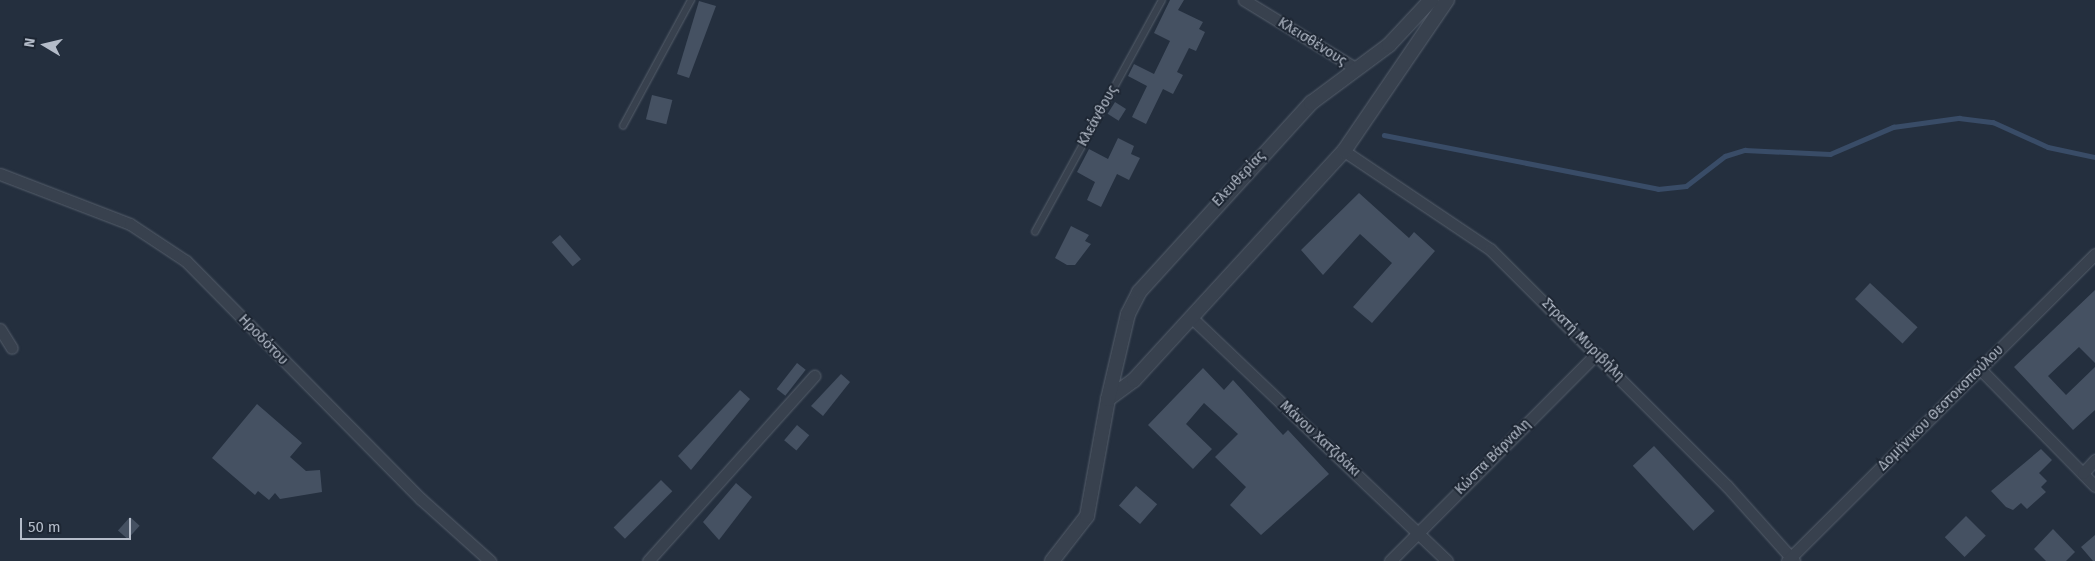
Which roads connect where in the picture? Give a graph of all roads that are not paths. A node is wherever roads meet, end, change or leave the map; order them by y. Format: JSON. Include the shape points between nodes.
{"nodes":[{"id":1,"x":691,"y":0,"type":"edge"},
{"id":2,"x":1162,"y":0,"type":"edge"},
{"id":3,"x":1244,"y":0,"type":"edge"},
{"id":4,"x":1431,"y":0,"type":"edge"},
{"id":5,"x":1447,"y":0,"type":"edge"},
{"id":6,"x":1355,"y":68,"type":"junction"},
{"id":7,"x":623,"y":126,"type":"dead end"},
{"id":8,"x":1344,"y":151,"type":"junction"},
{"id":9,"x":0,"y":164,"type":"edge"},
{"id":10,"x":0,"y":174,"type":"edge"},
{"id":11,"x":16,"y":179,"type":"junction"},
{"id":12,"x":1035,"y":232,"type":"dead end"},
{"id":13,"x":2095,"y":254,"type":"edge"},
{"id":14,"x":1192,"y":318,"type":"junction"},
{"id":15,"x":0,"y":329,"type":"edge"},
{"id":16,"x":12,"y":348,"type":"dead end"},
{"id":17,"x":1597,"y":353,"type":"junction"},
{"id":18,"x":1980,"y":369,"type":"junction"},
{"id":19,"x":814,"y":376,"type":"dead end"},
{"id":20,"x":1108,"y":399,"type":"junction"},
{"id":21,"x":2095,"y":460,"type":"edge"},
{"id":22,"x":2083,"y":473,"type":"junction"},
{"id":23,"x":2095,"y":486,"type":"edge"},
{"id":24,"x":1418,"y":532,"type":"junction"},
{"id":25,"x":1791,"y":560,"type":"edge"},
{"id":26,"x":490,"y":561,"type":"edge"},
{"id":27,"x":648,"y":561,"type":"edge"},
{"id":28,"x":1052,"y":561,"type":"edge"},
{"id":29,"x":1390,"y":561,"type":"edge"},
{"id":30,"x":1447,"y":561,"type":"edge"}],
"edges":[{"from":1,"to":7,"type":"lane"},
{"from":2,"to":12,"type":"lane","name":"Κλεάνθους"},
{"from":3,"to":6,"type":"street","name":"Κλεισθένους"},
{"from":4,"to":6,"type":"street","name":"Ελευθερίας","via":[[1389,45]]},
{"from":5,"to":8,"type":"street"},
{"from":6,"to":20,"type":"street","name":"Ελευθερίας","via":[[1293,120],[1138,292],[1128,314]]},
{"from":8,"to":14,"type":"street"},
{"from":8,"to":17,"type":"street","name":"Στρατή Μυριβήλη","via":[[1490,249]]},
{"from":9,"to":11,"type":"street"},
{"from":10,"to":11,"type":"street","name":"Ηροδότου"},
{"from":11,"to":26,"type":"street","name":"Ηροδότου","via":[[130,224],[186,261],[421,499]]},
{"from":13,"to":18,"type":"street","name":"Δομήνικου Θεοτοκοπούλου"},
{"from":14,"to":20,"type":"street","via":[[1134,380]]},
{"from":14,"to":24,"type":"street","name":"Μάνου Χατζιδάκι"},
{"from":15,"to":16,"type":"street"},
{"from":17,"to":24,"type":"street","name":"Κώστα Βάρναλη"},
{"from":17,"to":25,"type":"street","name":"Στρατή Μυριβήλη"},
{"from":18,"to":22,"type":"street"},
{"from":18,"to":25,"type":"street","name":"Δομήνικου Θεοτοκοπούλου"},
{"from":19,"to":27,"type":"street"},
{"from":20,"to":28,"type":"street","name":"Ελευθερίας","via":[[1087,516]]},
{"from":21,"to":22,"type":"street"},
{"from":22,"to":23,"type":"street"},
{"from":24,"to":29,"type":"street","name":"Κώστα Βάρναλη"},
{"from":24,"to":30,"type":"street","name":"Μάνου Χατζιδάκι"}]}
